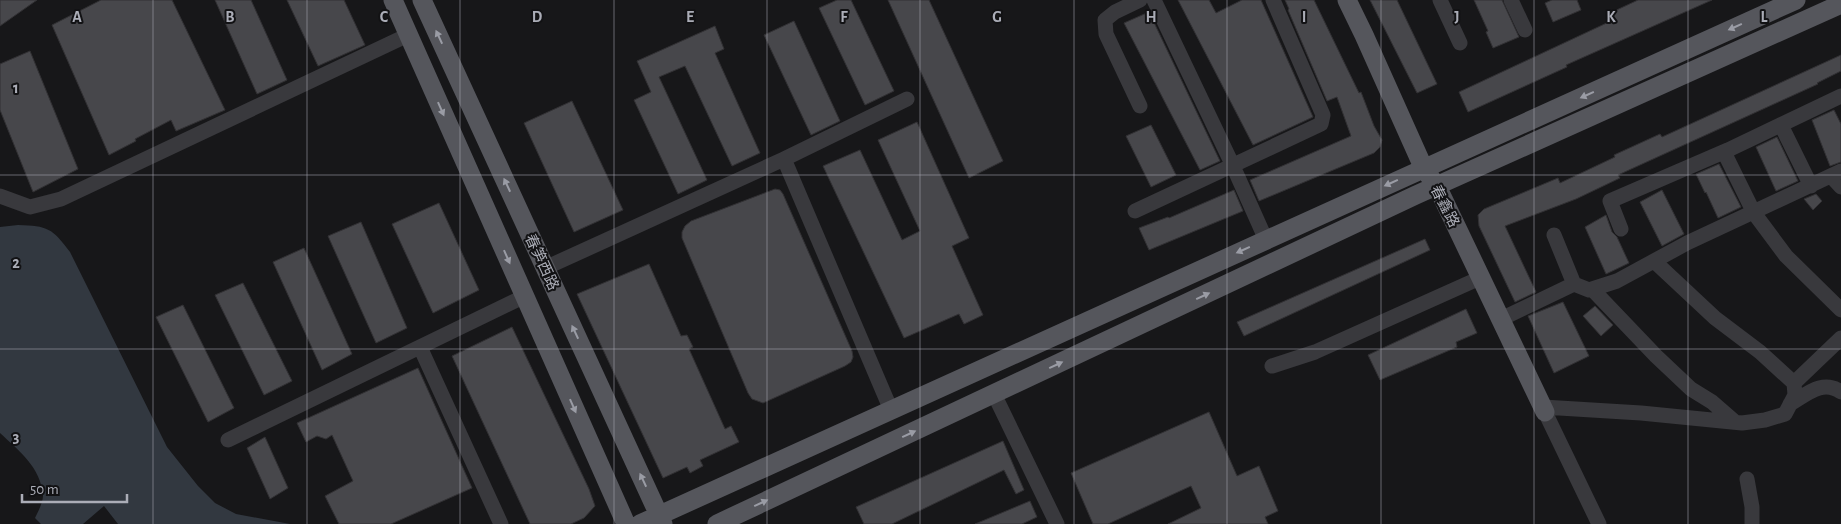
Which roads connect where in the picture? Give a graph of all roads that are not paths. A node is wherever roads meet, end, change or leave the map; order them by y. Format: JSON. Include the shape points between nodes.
{"nodes":[{"id":1,"x":393,"y":0,"type":"edge"},
{"id":2,"x":422,"y":0,"type":"edge"},
{"id":3,"x":1140,"y":0,"type":"edge"},
{"id":4,"x":1154,"y":0,"type":"edge"},
{"id":5,"x":1272,"y":0,"type":"edge"},
{"id":6,"x":1347,"y":0,"type":"edge"},
{"id":7,"x":1358,"y":0,"type":"edge"},
{"id":8,"x":1440,"y":0,"type":"edge"},
{"id":9,"x":1511,"y":0,"type":"edge"},
{"id":10,"x":1796,"y":0,"type":"edge"},
{"id":11,"x":1841,"y":4,"type":"edge"},
{"id":12,"x":1525,"y":30,"type":"dead end"},
{"id":13,"x":408,"y":35,"type":"junction"},
{"id":14,"x":1460,"y":43,"type":"dead end"},
{"id":15,"x":907,"y":99,"type":"dead end"},
{"id":16,"x":1839,"y":101,"type":"edge"},
{"id":17,"x":1140,"y":106,"type":"dead end"},
{"id":18,"x":1781,"y":124,"type":"junction"},
{"id":19,"x":1724,"y":152,"type":"junction"},
{"id":20,"x":784,"y":159,"type":"junction"},
{"id":21,"x":1233,"y":166,"type":"junction"},
{"id":22,"x":1426,"y":168,"type":"junction"},
{"id":23,"x":1838,"y":178,"type":"edge"},
{"id":24,"x":1437,"y":186,"type":"junction"},
{"id":25,"x":1811,"y":186,"type":"junction"},
{"id":26,"x":0,"y":196,"type":"edge"},
{"id":27,"x":1135,"y":211,"type":"dead end"},
{"id":28,"x":1754,"y":213,"type":"junction"},
{"id":29,"x":1621,"y":229,"type":"dead end"},
{"id":30,"x":1554,"y":235,"type":"dead end"},
{"id":31,"x":1266,"y":240,"type":"junction"},
{"id":32,"x":1654,"y":261,"type":"junction"},
{"id":33,"x":545,"y":268,"type":"junction"},
{"id":34,"x":1480,"y":278,"type":"junction"},
{"id":35,"x":1574,"y":284,"type":"junction"},
{"id":36,"x":1592,"y":289,"type":"junction"},
{"id":37,"x":524,"y":296,"type":"junction"},
{"id":38,"x":1841,"y":310,"type":"edge"},
{"id":39,"x":1500,"y":319,"type":"junction"},
{"id":40,"x":1841,"y":338,"type":"edge"},
{"id":41,"x":420,"y":347,"type":"junction"},
{"id":42,"x":1272,"y":366,"type":"dead end"},
{"id":43,"x":1794,"y":383,"type":"junction"},
{"id":44,"x":1841,"y":392,"type":"edge"},
{"id":45,"x":994,"y":394,"type":"junction"},
{"id":46,"x":1790,"y":404,"type":"junction"},
{"id":47,"x":891,"y":410,"type":"junction"},
{"id":48,"x":1544,"y":410,"type":"junction"},
{"id":49,"x":1735,"y":422,"type":"junction"},
{"id":50,"x":228,"y":440,"type":"dead end"},
{"id":51,"x":1747,"y":480,"type":"dead end"},
{"id":52,"x":661,"y":520,"type":"edge"},
{"id":53,"x":501,"y":524,"type":"edge"},
{"id":54,"x":626,"y":524,"type":"edge"},
{"id":55,"x":640,"y":524,"type":"edge"},
{"id":56,"x":717,"y":524,"type":"edge"},
{"id":57,"x":1057,"y":524,"type":"edge"},
{"id":58,"x":1599,"y":524,"type":"edge"},
{"id":59,"x":1752,"y":524,"type":"edge"}],
"edges":[{"from":1,"to":13,"type":"main road","name":"春笋西路"},
{"from":33,"to":2,"type":"main road","name":"春笋西路","one_way":true},
{"from":3,"to":17,"type":"street","via":[[1105,20],[1106,34]]},
{"from":4,"to":21,"type":"street"},
{"from":5,"to":21,"type":"street","via":[[1323,114],[1321,124]]},
{"from":6,"to":22,"type":"main road","name":"春鑫路"},
{"from":7,"to":22,"type":"main road","name":"春鑫路","via":[[1419,134]]},
{"from":8,"to":14,"type":"street"},
{"from":9,"to":12,"type":"street"},
{"from":10,"to":22,"type":"main road","one_way":true},
{"from":11,"to":24,"type":"main road"},
{"from":13,"to":26,"type":"street","via":[[61,199],[30,207]]},
{"from":13,"to":37,"type":"main road","name":"春笋西路","one_way":true},
{"from":15,"to":20,"type":"street"},
{"from":16,"to":18,"type":"street"},
{"from":18,"to":19,"type":"street"},
{"from":18,"to":25,"type":"street"},
{"from":19,"to":28,"type":"street"},
{"from":19,"to":29,"type":"street","via":[[1610,201]]},
{"from":20,"to":33,"type":"street"},
{"from":20,"to":47,"type":"street"},
{"from":21,"to":27,"type":"street"},
{"from":21,"to":31,"type":"street"},
{"from":22,"to":24,"type":"main road","name":"春鑫路"},
{"from":22,"to":31,"type":"main road","one_way":true},
{"from":23,"to":25,"type":"street"},
{"from":24,"to":34,"type":"main road","name":"春鑫路"},
{"from":45,"to":24,"type":"main road","one_way":true},
{"from":25,"to":28,"type":"street"},
{"from":28,"to":32,"type":"street"},
{"from":28,"to":38,"type":"street","via":[[1786,256]]},
{"from":30,"to":35,"type":"street"},
{"from":31,"to":47,"type":"main road","one_way":true},
{"from":32,"to":36,"type":"street","via":[[1616,281]]},
{"from":32,"to":43,"type":"street","via":[[1715,318]]},
{"from":52,"to":33,"type":"main road","name":"春笋西路","one_way":true},
{"from":34,"to":39,"type":"main road","name":"春鑫路"},
{"from":34,"to":42,"type":"street","via":[[1315,352]]},
{"from":35,"to":36,"type":"street"},
{"from":35,"to":39,"type":"street"},
{"from":36,"to":49,"type":"street","via":[[1691,389]]},
{"from":37,"to":41,"type":"street"},
{"from":37,"to":54,"type":"main road","name":"春笋西路","one_way":true},
{"from":39,"to":48,"type":"main road","name":"春鑫路"},
{"from":40,"to":43,"type":"street"},
{"from":41,"to":50,"type":"street"},
{"from":41,"to":53,"type":"street"},
{"from":43,"to":46,"type":"street"},
{"from":44,"to":46,"type":"street","via":[[1834,387],[1818,387]]},
{"from":56,"to":45,"type":"main road","one_way":true},
{"from":45,"to":57,"type":"street"},
{"from":46,"to":49,"type":"street","via":[[1785,414],[1765,420]]},
{"from":47,"to":52,"type":"main road"},
{"from":48,"to":49,"type":"street","via":[[1641,412]]},
{"from":48,"to":58,"type":"street"},
{"from":51,"to":59,"type":"street"},
{"from":52,"to":55,"type":"main road"}]}
